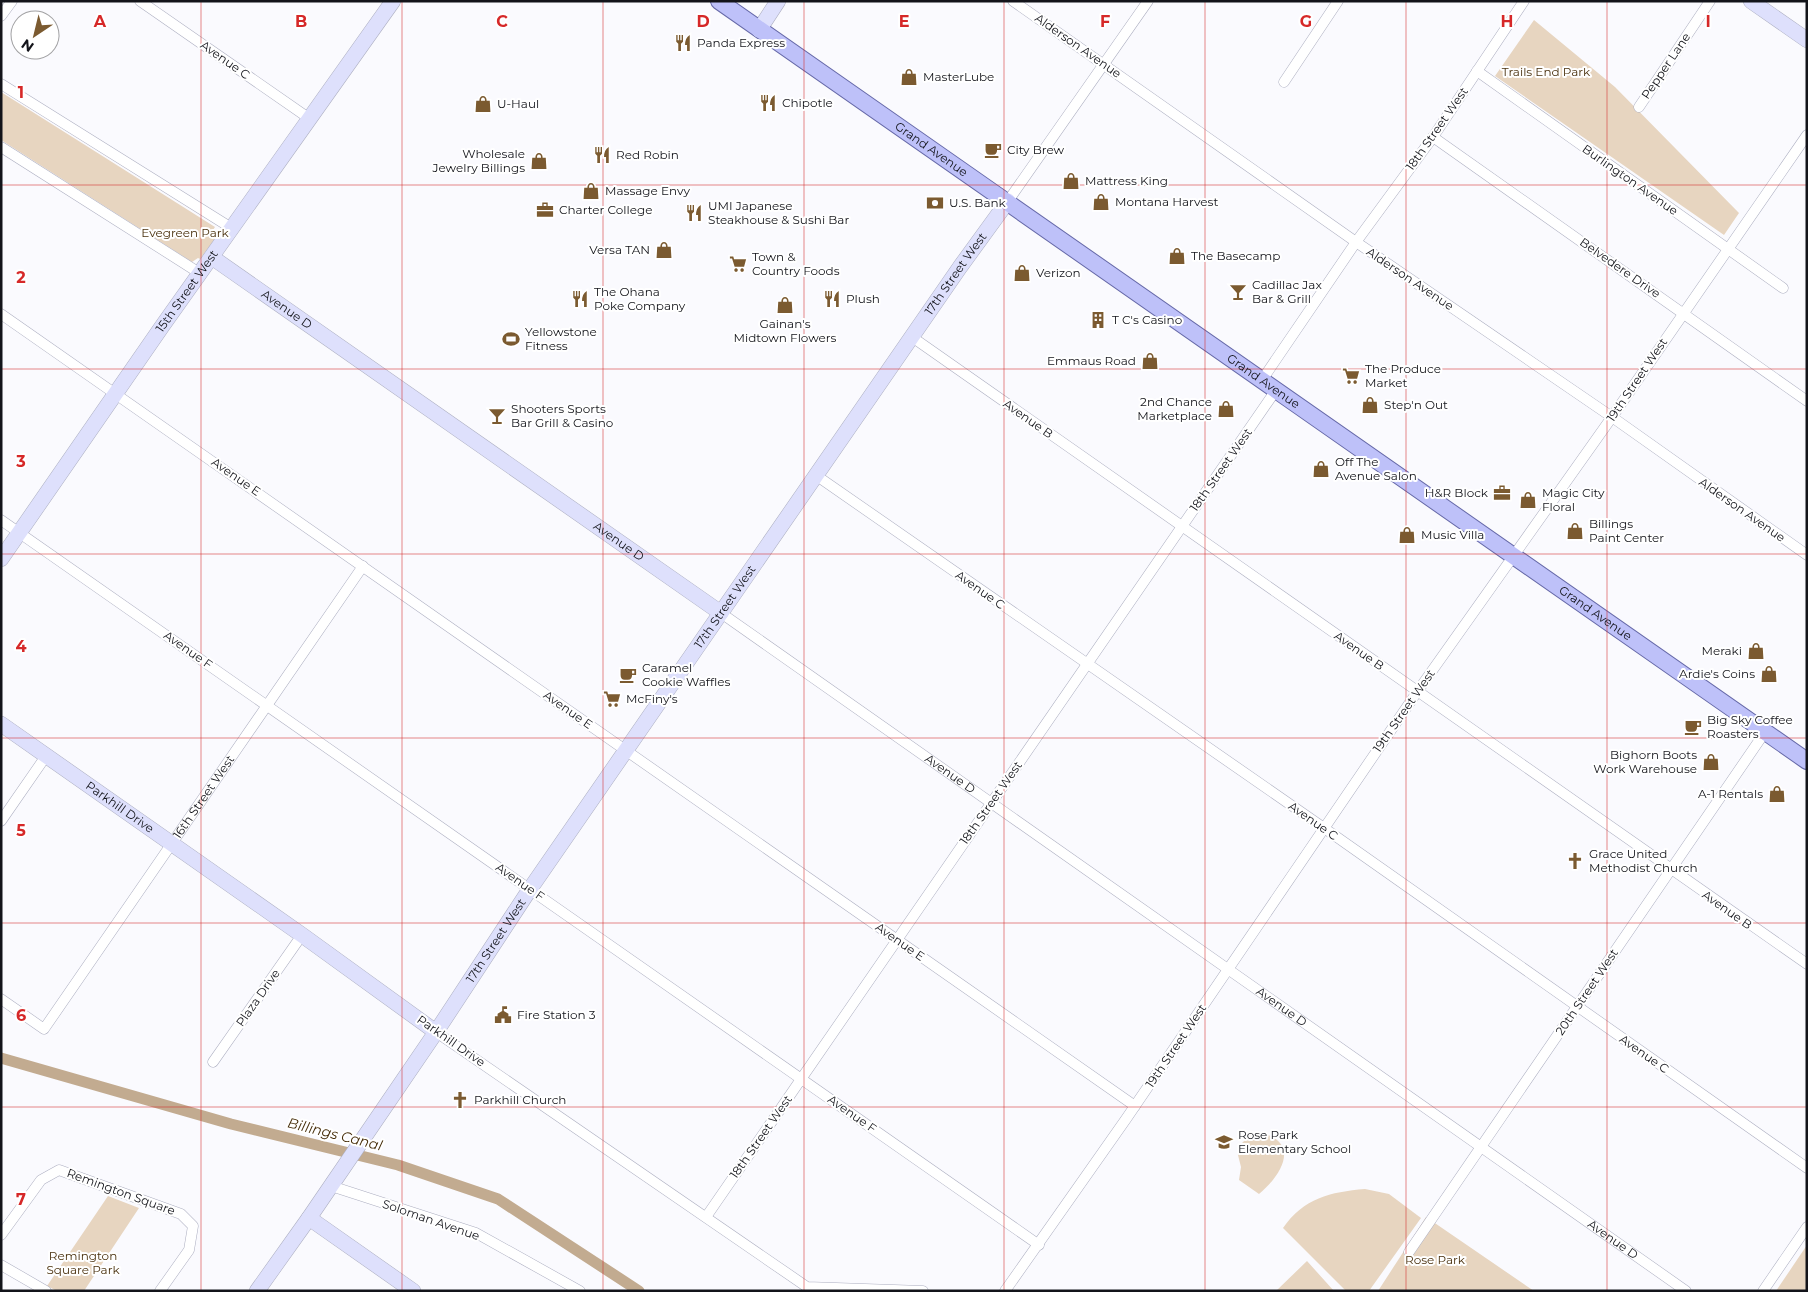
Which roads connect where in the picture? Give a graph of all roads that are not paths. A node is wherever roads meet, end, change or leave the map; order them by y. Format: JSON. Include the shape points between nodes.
{"nodes":[{"id":1,"x":12,"y":1,"type":"edge"},
{"id":2,"x":140,"y":1,"type":"edge"},
{"id":3,"x":393,"y":1,"type":"edge"},
{"id":4,"x":719,"y":1,"type":"edge"},
{"id":5,"x":778,"y":1,"type":"edge"},
{"id":6,"x":1013,"y":1,"type":"edge"},
{"id":7,"x":1148,"y":1,"type":"edge"},
{"id":8,"x":1338,"y":1,"type":"edge"},
{"id":9,"x":1524,"y":1,"type":"edge"},
{"id":10,"x":1710,"y":1,"type":"edge"},
{"id":11,"x":1751,"y":1,"type":"edge"},
{"id":12,"x":1,"y":16,"type":"edge"},
{"id":13,"x":759,"y":30,"type":"junction"},
{"id":14,"x":1807,"y":40,"type":"edge"},
{"id":15,"x":1105,"y":65,"type":"junction"},
{"id":16,"x":1477,"y":71,"type":"junction"},
{"id":17,"x":1284,"y":82,"type":"dead end"},
{"id":18,"x":1,"y":84,"type":"edge"},
{"id":19,"x":1639,"y":107,"type":"dead end"},
{"id":20,"x":310,"y":119,"type":"junction"},
{"id":21,"x":1807,"y":135,"type":"edge"},
{"id":22,"x":1433,"y":137,"type":"junction"},
{"id":23,"x":1,"y":147,"type":"edge"},
{"id":24,"x":1008,"y":201,"type":"junction"},
{"id":25,"x":233,"y":229,"type":"junction"},
{"id":26,"x":1356,"y":242,"type":"junction"},
{"id":27,"x":1727,"y":250,"type":"junction"},
{"id":28,"x":213,"y":258,"type":"junction"},
{"id":29,"x":201,"y":274,"type":"junction"},
{"id":30,"x":1783,"y":288,"type":"dead end"},
{"id":31,"x":1684,"y":312,"type":"junction"},
{"id":32,"x":1,"y":314,"type":"edge"},
{"id":33,"x":912,"y":337,"type":"junction"},
{"id":34,"x":1269,"y":385,"type":"junction"},
{"id":35,"x":115,"y":394,"type":"junction"},
{"id":36,"x":1807,"y":401,"type":"edge"},
{"id":37,"x":1612,"y":417,"type":"junction"},
{"id":38,"x":817,"y":476,"type":"junction"},
{"id":39,"x":1,"y":520,"type":"edge"},
{"id":40,"x":1181,"y":527,"type":"junction"},
{"id":41,"x":20,"y":533,"type":"junction"},
{"id":42,"x":1807,"y":555,"type":"edge"},
{"id":43,"x":1513,"y":556,"type":"junction"},
{"id":44,"x":1,"y":559,"type":"edge"},
{"id":45,"x":363,"y":566,"type":"junction"},
{"id":46,"x":721,"y":614,"type":"junction"},
{"id":47,"x":1087,"y":664,"type":"junction"},
{"id":48,"x":1417,"y":692,"type":"junction"},
{"id":49,"x":268,"y":704,"type":"junction"},
{"id":50,"x":1,"y":724,"type":"edge"},
{"id":51,"x":1765,"y":732,"type":"junction"},
{"id":52,"x":627,"y":751,"type":"junction"},
{"id":53,"x":46,"y":756,"type":"junction"},
{"id":54,"x":1807,"y":761,"type":"edge"},
{"id":55,"x":991,"y":803,"type":"junction"},
{"id":56,"x":1,"y":821,"type":"edge"},
{"id":57,"x":1324,"y":828,"type":"junction"},
{"id":58,"x":172,"y":844,"type":"junction"},
{"id":59,"x":1670,"y":870,"type":"junction"},
{"id":60,"x":530,"y":889,"type":"junction"},
{"id":61,"x":302,"y":935,"type":"junction"},
{"id":62,"x":897,"y":940,"type":"junction"},
{"id":63,"x":1807,"y":964,"type":"edge"},
{"id":64,"x":1229,"y":968,"type":"junction"},
{"id":65,"x":1,"y":999,"type":"edge"},
{"id":66,"x":1577,"y":1008,"type":"junction"},
{"id":67,"x":436,"y":1032,"type":"junction"},
{"id":68,"x":212,"y":1062,"type":"dead end"},
{"id":69,"x":801,"y":1079,"type":"junction"},
{"id":70,"x":1135,"y":1106,"type":"junction"},
{"id":71,"x":1482,"y":1147,"type":"junction"},
{"id":72,"x":1807,"y":1168,"type":"edge"},
{"id":73,"x":331,"y":1186,"type":"junction"},
{"id":74,"x":706,"y":1217,"type":"junction"},
{"id":75,"x":309,"y":1218,"type":"junction"},
{"id":76,"x":1807,"y":1227,"type":"edge"},
{"id":77,"x":1,"y":1235,"type":"edge"},
{"id":78,"x":1039,"y":1245,"type":"junction"},
{"id":79,"x":1409,"y":1252,"type":"dead end"},
{"id":80,"x":1,"y":1265,"type":"edge"},
{"id":81,"x":405,"y":1288,"type":"edge"},
{"id":82,"x":46,"y":1291,"type":"edge"},
{"id":83,"x":160,"y":1291,"type":"edge"},
{"id":84,"x":257,"y":1291,"type":"edge"},
{"id":85,"x":580,"y":1291,"type":"edge"},
{"id":86,"x":923,"y":1291,"type":"edge"},
{"id":87,"x":1005,"y":1291,"type":"edge"},
{"id":88,"x":1686,"y":1291,"type":"edge"},
{"id":89,"x":1763,"y":1291,"type":"edge"}],
"edges":[{"from":1,"to":12,"type":"street"},
{"from":2,"to":20,"type":"street","name":"Avenue C"},
{"from":3,"to":20,"type":"street","name":"15th Street West"},
{"from":4,"to":13,"type":"main road","name":"Grand Avenue"},
{"from":5,"to":13,"type":"street"},
{"from":6,"to":15,"type":"street","name":"Alderson Avenue"},
{"from":7,"to":15,"type":"street","name":"17th Street West"},
{"from":8,"to":17,"type":"street"},
{"from":9,"to":16,"type":"street","name":"18th Street West"},
{"from":10,"to":19,"type":"street","name":"Pepper Lane"},
{"from":11,"to":14,"type":"street"},
{"from":13,"to":24,"type":"main road","name":"Grand Avenue"},
{"from":15,"to":24,"type":"street","name":"17th Street West"},
{"from":15,"to":26,"type":"street","name":"Alderson Avenue"},
{"from":16,"to":22,"type":"street","name":"18th Street West"},
{"from":16,"to":27,"type":"street","name":"Burlington Avenue"},
{"from":18,"to":25,"type":"street"},
{"from":20,"to":25,"type":"street","name":"15th Street West"},
{"from":21,"to":27,"type":"street","name":"19th Street West"},
{"from":22,"to":26,"type":"street","name":"18th Street West"},
{"from":22,"to":31,"type":"street","name":"Belvedere Drive"},
{"from":23,"to":29,"type":"street"},
{"from":24,"to":33,"type":"street","name":"17th Street West"},
{"from":24,"to":34,"type":"main road","name":"Grand Avenue"},
{"from":25,"to":28,"type":"street","name":"15th Street West"},
{"from":26,"to":34,"type":"street","name":"18th Street West"},
{"from":26,"to":37,"type":"street","name":"Alderson Avenue"},
{"from":27,"to":30,"type":"street","name":"Burlington Avenue"},
{"from":27,"to":31,"type":"street","name":"19th Street West"},
{"from":28,"to":29,"type":"street","name":"15th Street West"},
{"from":28,"to":46,"type":"street","name":"Avenue D"},
{"from":29,"to":35,"type":"street","name":"15th Street West"},
{"from":31,"to":36,"type":"street","name":"Belvedere Drive"},
{"from":31,"to":37,"type":"street","name":"19th Street West"},
{"from":32,"to":35,"type":"street","name":"Avenue E"},
{"from":33,"to":38,"type":"street","name":"17th Street West"},
{"from":33,"to":40,"type":"street","name":"Avenue B"},
{"from":34,"to":40,"type":"street","name":"18th Street West"},
{"from":34,"to":43,"type":"main road","name":"Grand Avenue"},
{"from":35,"to":41,"type":"street","name":"15th Street West"},
{"from":35,"to":45,"type":"street","name":"Avenue E"},
{"from":37,"to":42,"type":"street","name":"Alderson Avenue"},
{"from":37,"to":43,"type":"street","name":"19th Street West"},
{"from":38,"to":46,"type":"street","name":"17th Street West"},
{"from":38,"to":47,"type":"street","name":"Avenue C"},
{"from":39,"to":41,"type":"street","name":"Avenue F"},
{"from":40,"to":47,"type":"street","name":"18th Street West"},
{"from":40,"to":48,"type":"street","name":"Avenue B"},
{"from":41,"to":44,"type":"street","name":"15th Street West"},
{"from":41,"to":49,"type":"street","name":"Avenue F"},
{"from":43,"to":48,"type":"street","name":"19th Street West"},
{"from":43,"to":51,"type":"main road","name":"Grand Avenue"},
{"from":45,"to":49,"type":"street","name":"16th Street West"},
{"from":45,"to":52,"type":"street","name":"Avenue E"},
{"from":46,"to":52,"type":"street","name":"17th Street West"},
{"from":46,"to":55,"type":"street","name":"Avenue D"},
{"from":47,"to":55,"type":"street","name":"18th Street West"},
{"from":47,"to":57,"type":"street","name":"Avenue C"},
{"from":48,"to":57,"type":"street","name":"19th Street West"},
{"from":48,"to":59,"type":"street","name":"Avenue B"},
{"from":49,"to":58,"type":"street","name":"16th Street West"},
{"from":49,"to":60,"type":"street","name":"Avenue F"},
{"from":50,"to":53,"type":"street","name":"Parkhill Drive"},
{"from":51,"to":54,"type":"main road","name":"Grand Avenue"},
{"from":51,"to":59,"type":"street","name":"20th Street West"},
{"from":52,"to":60,"type":"street","name":"17th Street West"},
{"from":52,"to":62,"type":"street","name":"Avenue E"},
{"from":53,"to":56,"type":"street"},
{"from":53,"to":58,"type":"street","name":"Parkhill Drive"},
{"from":55,"to":62,"type":"street","name":"18th Street West"},
{"from":55,"to":64,"type":"street","name":"Avenue D"},
{"from":57,"to":64,"type":"street","name":"19th Street West"},
{"from":57,"to":66,"type":"street","name":"Avenue C"},
{"from":58,"to":61,"type":"street","name":"Parkhill Drive"},
{"from":58,"to":65,"type":"street","name":"16th Street West","via":[[44,1029]]},
{"from":59,"to":63,"type":"street","name":"Avenue B"},
{"from":59,"to":66,"type":"street","name":"20th Street West"},
{"from":60,"to":67,"type":"street","name":"17th Street West"},
{"from":60,"to":69,"type":"street","name":"Avenue F"},
{"from":61,"to":67,"type":"street","name":"Parkhill Drive"},
{"from":61,"to":68,"type":"street","name":"Plaza Drive"},
{"from":62,"to":69,"type":"street","name":"18th Street West"},
{"from":62,"to":70,"type":"street","name":"Avenue E"},
{"from":64,"to":70,"type":"street","name":"19th Street West"},
{"from":64,"to":71,"type":"street","name":"Avenue D"},
{"from":66,"to":71,"type":"street","name":"20th Street West"},
{"from":66,"to":72,"type":"street","name":"Avenue C"},
{"from":67,"to":73,"type":"street","name":"17th Street West"},
{"from":67,"to":74,"type":"street","name":"Parkhill Drive"},
{"from":69,"to":74,"type":"street","name":"18th Street West"},
{"from":69,"to":78,"type":"street","name":"Avenue F"},
{"from":70,"to":78,"type":"street","name":"19th Street West"},
{"from":71,"to":79,"type":"street","name":"20th Street West"},
{"from":71,"to":88,"type":"street","name":"Avenue D"},
{"from":73,"to":75,"type":"street","name":"17th Street West"},
{"from":73,"to":85,"type":"street","name":"Soloman Avenue","via":[[476,1233]]},
{"from":74,"to":86,"type":"street","name":"Parkhill Drive","via":[[807,1287]]},
{"from":75,"to":81,"type":"street"},
{"from":75,"to":84,"type":"street","name":"17th Street West"},
{"from":76,"to":89,"type":"street"},
{"from":77,"to":83,"type":"street","name":"Remington Square","via":[[41,1180],[59,1170],[122,1192],[181,1214],[193,1226],[189,1250]]},
{"from":78,"to":87,"type":"street","name":"19th Street West"},
{"from":80,"to":82,"type":"street"}]}
